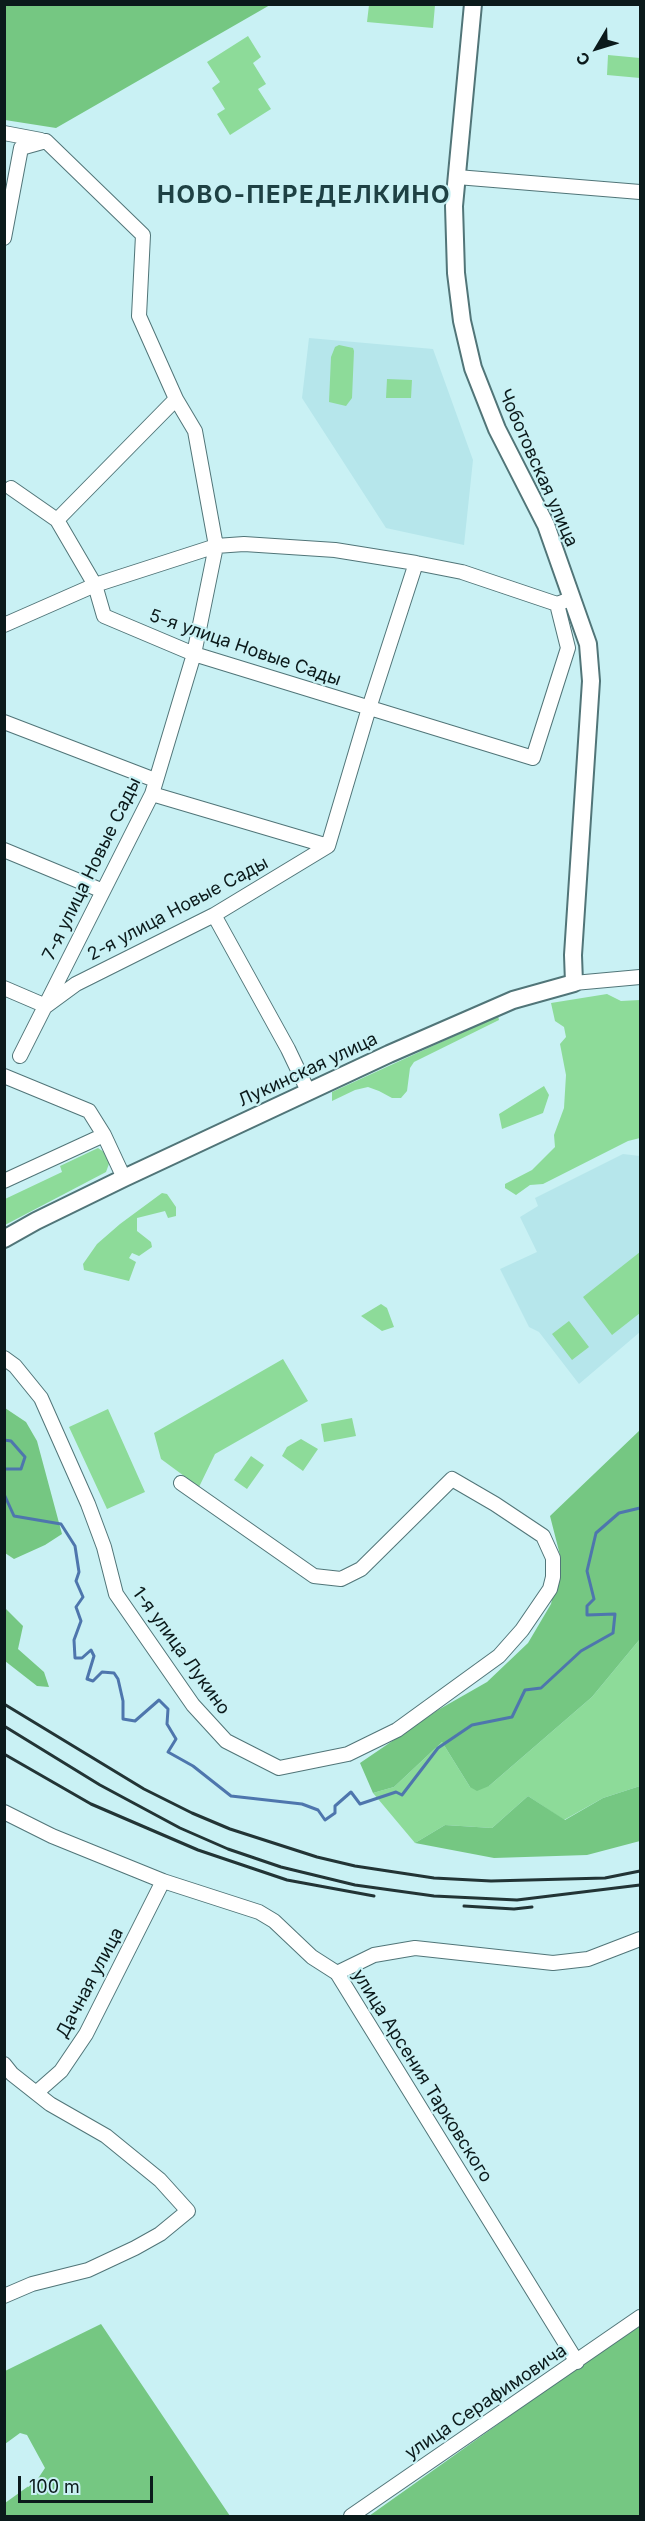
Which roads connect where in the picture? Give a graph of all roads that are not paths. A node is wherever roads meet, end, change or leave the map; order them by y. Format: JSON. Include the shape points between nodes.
{"nodes":[{"id":1,"x":473,"y":4,"type":"edge"},
{"id":2,"x":4,"y":133,"type":"edge"},
{"id":3,"x":46,"y":141,"type":"junction"},
{"id":4,"x":457,"y":177,"type":"junction"},
{"id":5,"x":640,"y":192,"type":"edge"},
{"id":6,"x":4,"y":238,"type":"edge"},
{"id":7,"x":176,"y":399,"type":"junction"},
{"id":8,"x":11,"y":488,"type":"dead end"},
{"id":9,"x":57,"y":520,"type":"junction"},
{"id":10,"x":216,"y":546,"type":"junction"},
{"id":11,"x":416,"y":563,"type":"junction"},
{"id":12,"x":95,"y":585,"type":"junction"},
{"id":13,"x":565,"y":601,"type":"junction"},
{"id":14,"x":4,"y":626,"type":"edge"},
{"id":15,"x":194,"y":654,"type":"junction"},
{"id":16,"x":369,"y":708,"type":"junction"},
{"id":17,"x":4,"y":722,"type":"edge"},
{"id":18,"x":153,"y":787,"type":"junction"},
{"id":19,"x":328,"y":846,"type":"junction"},
{"id":20,"x":4,"y":850,"type":"edge"},
{"id":21,"x":103,"y":891,"type":"junction"},
{"id":22,"x":214,"y":915,"type":"junction"},
{"id":23,"x":640,"y":977,"type":"edge"},
{"id":24,"x":574,"y":983,"type":"junction"},
{"id":25,"x":4,"y":988,"type":"edge"},
{"id":26,"x":46,"y":1006,"type":"junction"},
{"id":27,"x":20,"y":1056,"type":"dead end"},
{"id":28,"x":4,"y":1076,"type":"edge"},
{"id":29,"x":309,"y":1091,"type":"junction"},
{"id":30,"x":104,"y":1135,"type":"junction"},
{"id":31,"x":124,"y":1178,"type":"junction"},
{"id":32,"x":4,"y":1181,"type":"edge"},
{"id":33,"x":4,"y":1239,"type":"edge"},
{"id":34,"x":4,"y":1358,"type":"edge"},
{"id":35,"x":181,"y":1483,"type":"dead end"},
{"id":36,"x":4,"y":1812,"type":"edge"},
{"id":37,"x":162,"y":1881,"type":"junction"},
{"id":38,"x":640,"y":1939,"type":"edge"},
{"id":39,"x":337,"y":1973,"type":"junction"},
{"id":40,"x":4,"y":2064,"type":"edge"},
{"id":41,"x":36,"y":2092,"type":"junction"},
{"id":42,"x":4,"y":2296,"type":"edge"},
{"id":43,"x":640,"y":2318,"type":"edge"},
{"id":44,"x":577,"y":2362,"type":"junction"},
{"id":45,"x":351,"y":2517,"type":"edge"}],
"edges":[{"from":1,"to":4,"type":"main road","name":"Чоботовская улица"},
{"from":2,"to":3,"type":"street"},
{"from":3,"to":6,"type":"street","via":[[21,148]]},
{"from":3,"to":7,"type":"street","name":"7-я улица Новые Сады","via":[[143,235],[140,316]]},
{"from":4,"to":5,"type":"street"},
{"from":4,"to":13,"type":"main road","name":"Чоботовская улица","via":[[456,273],[473,369],[497,429],[546,525]]},
{"from":7,"to":9,"type":"street"},
{"from":7,"to":10,"type":"street","name":"7-я улица Новые Сады","via":[[195,431]]},
{"from":8,"to":9,"type":"street","name":"5-я улица Новые Сады"},
{"from":9,"to":12,"type":"street","name":"5-я улица Новые Сады"},
{"from":10,"to":11,"type":"street","via":[[335,550]]},
{"from":10,"to":12,"type":"street"},
{"from":10,"to":15,"type":"street","name":"7-я улица Новые Сады"},
{"from":11,"to":13,"type":"street"},
{"from":11,"to":16,"type":"street"},
{"from":12,"to":14,"type":"street"},
{"from":12,"to":15,"type":"street","name":"5-я улица Новые Сады","via":[[104,616]]},
{"from":13,"to":16,"type":"street","name":"5-я улица Новые Сады","via":[[568,648],[533,758]]},
{"from":13,"to":24,"type":"main road","name":"Чоботовская улица","via":[[588,644],[591,681]]},
{"from":15,"to":16,"type":"street","name":"5-я улица Новые Сады"},
{"from":15,"to":18,"type":"street","name":"7-я улица Новые Сады"},
{"from":16,"to":19,"type":"street"},
{"from":17,"to":18,"type":"street"},
{"from":18,"to":19,"type":"street"},
{"from":18,"to":21,"type":"street","name":"7-я улица Новые Сады"},
{"from":19,"to":22,"type":"street","name":"2-я улица Новые Сады"},
{"from":20,"to":21,"type":"street"},
{"from":21,"to":26,"type":"street","name":"7-я улица Новые Сады"},
{"from":22,"to":26,"type":"street","name":"2-я улица Новые Сады","via":[[76,984]]},
{"from":22,"to":29,"type":"street"},
{"from":23,"to":24,"type":"street","name":"Лукинская улица"},
{"from":24,"to":29,"type":"main road","name":"Лукинская улица","via":[[513,1000]]},
{"from":25,"to":26,"type":"street"},
{"from":26,"to":27,"type":"street","name":"7-я улица Новые Сады"},
{"from":28,"to":30,"type":"street","via":[[89,1111]]},
{"from":29,"to":31,"type":"main road","name":"Лукинская улица"},
{"from":30,"to":31,"type":"street"},
{"from":30,"to":32,"type":"street"},
{"from":31,"to":33,"type":"main road","name":"Лукинская улица"},
{"from":34,"to":35,"type":"street","name":"1-я улица Лукино","via":[[42,1398],[88,1504],[116,1594],[193,1705],[226,1741],[279,1768],[348,1754],[397,1730],[499,1656],[550,1589],[553,1558],[543,1536],[452,1479],[361,1569],[341,1579],[314,1576]]},
{"from":36,"to":37,"type":"street","name":"улица Арсения Тарковского"},
{"from":37,"to":39,"type":"street","name":"улица Арсения Тарковского","via":[[259,1912]]},
{"from":37,"to":41,"type":"street","name":"Дачная улица","via":[[86,2034],[62,2071]]},
{"from":38,"to":39,"type":"street","via":[[588,1959],[554,1963],[415,1948],[374,1955]]},
{"from":39,"to":44,"type":"street","name":"улица Арсения Тарковского"},
{"from":40,"to":41,"type":"street"},
{"from":41,"to":42,"type":"street","via":[[106,2136],[160,2180],[188,2211],[160,2234],[88,2270],[32,2284]]},
{"from":43,"to":44,"type":"street","name":"улица Серафимовича"},
{"from":44,"to":45,"type":"street","name":"улица Серафимовича"}]}
